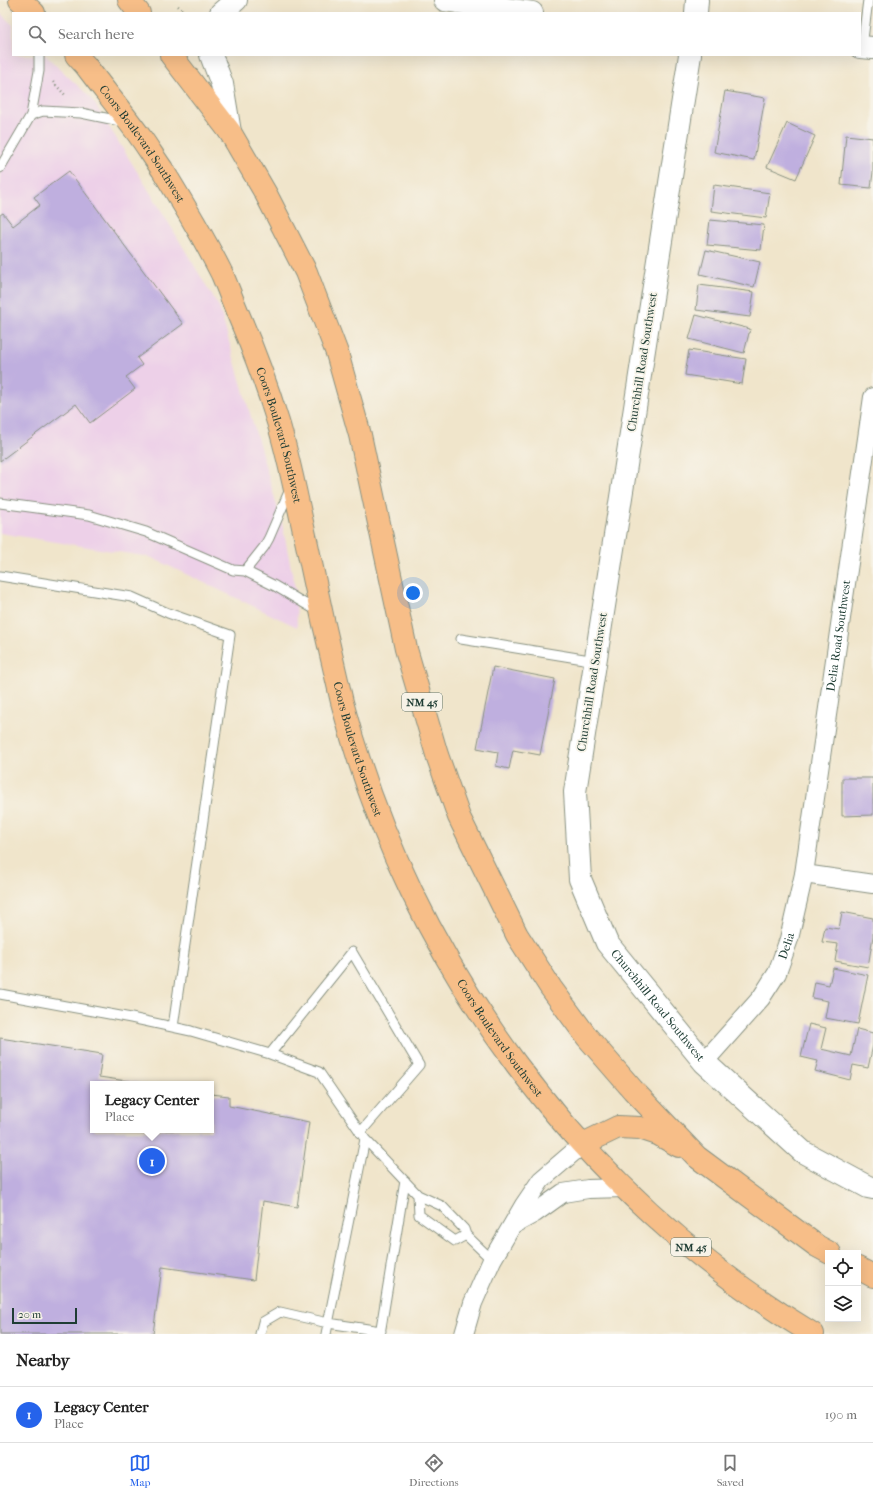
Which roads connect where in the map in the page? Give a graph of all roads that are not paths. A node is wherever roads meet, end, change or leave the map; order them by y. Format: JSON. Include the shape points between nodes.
{"nodes":[{"id":1,"x":20,"y":0,"type":"edge"},
{"id":2,"x":129,"y":0,"type":"edge"},
{"id":3,"x":236,"y":0,"type":"edge"},
{"id":4,"x":445,"y":0,"type":"edge"},
{"id":5,"x":697,"y":0,"type":"edge"},
{"id":6,"x":868,"y":0,"type":"edge"},
{"id":7,"x":33,"y":12,"type":"edge"},
{"id":8,"x":138,"y":12,"type":"edge"},
{"id":9,"x":222,"y":12,"type":"edge"},
{"id":10,"x":525,"y":12,"type":"edge"},
{"id":11,"x":696,"y":12,"type":"edge"},
{"id":12,"x":865,"y":47,"type":"edge"},
{"id":13,"x":39,"y":56,"type":"edge"},
{"id":14,"x":77,"y":56,"type":"edge"},
{"id":15,"x":172,"y":56,"type":"edge"},
{"id":16,"x":211,"y":56,"type":"edge"},
{"id":17,"x":690,"y":56,"type":"edge"},
{"id":18,"x":30,"y":115,"type":"junction"},
{"id":19,"x":129,"y":123,"type":"junction"},
{"id":20,"x":230,"y":132,"type":"junction"},
{"id":21,"x":0,"y":168,"type":"edge"},
{"id":22,"x":873,"y":397,"type":"edge"},
{"id":23,"x":293,"y":482,"type":"junction"},
{"id":24,"x":0,"y":503,"type":"edge"},
{"id":25,"x":245,"y":572,"type":"junction"},
{"id":26,"x":0,"y":576,"type":"edge"},
{"id":27,"x":321,"y":614,"type":"junction"},
{"id":28,"x":461,"y":639,"type":"dead end"},
{"id":29,"x":596,"y":661,"type":"junction"},
{"id":30,"x":804,"y":874,"type":"junction"},
{"id":31,"x":873,"y":884,"type":"edge"},
{"id":32,"x":0,"y":994,"type":"edge"},
{"id":33,"x":173,"y":1027,"type":"junction"},
{"id":34,"x":270,"y":1054,"type":"junction"},
{"id":35,"x":704,"y":1062,"type":"junction"},
{"id":36,"x":363,"y":1136,"type":"junction"},
{"id":37,"x":583,"y":1144,"type":"junction"},
{"id":38,"x":697,"y":1157,"type":"junction"},
{"id":39,"x":405,"y":1181,"type":"junction"},
{"id":40,"x":624,"y":1188,"type":"junction"},
{"id":41,"x":873,"y":1188,"type":"edge"},
{"id":42,"x":418,"y":1194,"type":"junction"},
{"id":43,"x":513,"y":1225,"type":"junction"},
{"id":44,"x":466,"y":1236,"type":"junction"},
{"id":45,"x":825,"y":1250,"type":"edge"},
{"id":46,"x":492,"y":1260,"type":"junction"},
{"id":47,"x":861,"y":1270,"type":"edge"},
{"id":48,"x":873,"y":1276,"type":"edge"},
{"id":49,"x":328,"y":1323,"type":"junction"},
{"id":50,"x":381,"y":1332,"type":"edge"},
{"id":51,"x":260,"y":1334,"type":"edge"},
{"id":52,"x":326,"y":1334,"type":"edge"},
{"id":53,"x":464,"y":1334,"type":"edge"},
{"id":54,"x":813,"y":1334,"type":"edge"}],
"edges":[{"from":1,"to":7,"type":"main road"},
{"from":2,"to":8,"type":"main road"},
{"from":3,"to":9,"type":"street"},
{"from":4,"to":10,"type":"street"},
{"from":5,"to":11,"type":"street"},
{"from":6,"to":12,"type":"lane"},
{"from":13,"to":18,"type":"lane","via":[[39,71]]},
{"from":14,"to":19,"type":"main road","name":"Coors Boulevard Southwest","number":"NM 45"},
{"from":15,"to":20,"type":"main road","number":"NM 45"},
{"from":16,"to":20,"type":"street","via":[[222,84]]},
{"from":17,"to":29,"type":"street","name":"Churchhill Road Southwest"},
{"from":18,"to":19,"type":"lane","via":[[43,111],[81,113]]},
{"from":18,"to":21,"type":"lane"},
{"from":19,"to":23,"type":"main road","name":"Coors Boulevard Southwest","number":"NM 45","via":[[142,138],[183,202],[222,275],[253,349],[276,415]]},
{"from":20,"to":38,"type":"main road","number":"NM 45","via":[[266,194],[306,272],[337,353],[360,434],[406,649],[437,755],[460,817],[517,935],[551,988],[587,1037]]},
{"from":22,"to":30,"type":"street","name":"Delia Road Southwest"},
{"from":23,"to":25,"type":"lane","via":[[269,538]]},
{"from":23,"to":27,"type":"main road","name":"Coors Boulevard Southwest","number":"NM 45"},
{"from":24,"to":25,"type":"lane","via":[[89,514],[146,532],[233,570]]},
{"from":25,"to":27,"type":"lane","via":[[275,586]]},
{"from":26,"to":33,"type":"lane","via":[[132,597],[230,635]]},
{"from":27,"to":37,"type":"main road","name":"Coors Boulevard Southwest","number":"NM 45","via":[[343,706],[366,781],[397,861],[424,918],[498,1040],[558,1117]]},
{"from":28,"to":29,"type":"lane"},
{"from":29,"to":35,"type":"street","name":"Churchhill Road Southwest","via":[[575,792],[580,879],[607,943]]},
{"from":30,"to":31,"type":"street"},
{"from":30,"to":35,"type":"street","name":"Delia","via":[[789,939],[777,973],[761,998]]},
{"from":32,"to":33,"type":"lane"},
{"from":33,"to":34,"type":"lane"},
{"from":34,"to":36,"type":"lane","via":[[320,1072]]},
{"from":34,"to":36,"type":"lane","via":[[352,952],[419,1065]]},
{"from":35,"to":41,"type":"street","name":"Churchhill Road Southwest","via":[[803,1152]]},
{"from":36,"to":39,"type":"lane"},
{"from":36,"to":49,"type":"lane"},
{"from":37,"to":38,"type":"main road","via":[[618,1127],[640,1128],[658,1134]]},
{"from":37,"to":40,"type":"main road","name":"Coors Boulevard Southwest","number":"NM 45"},
{"from":37,"to":43,"type":"street","via":[[541,1180]]},
{"from":38,"to":45,"type":"main road","number":"NM 45"},
{"from":39,"to":42,"type":"lane"},
{"from":39,"to":50,"type":"lane"},
{"from":40,"to":43,"type":"street","via":[[562,1193]]},
{"from":40,"to":54,"type":"main road","name":"Coors Boulevard Southwest","number":"NM 45","via":[[679,1238],[734,1281]]},
{"from":42,"to":44,"type":"lane","via":[[442,1206],[464,1229]]},
{"from":42,"to":44,"type":"lane","via":[[418,1215],[455,1241]]},
{"from":43,"to":46,"type":"street"},
{"from":44,"to":46,"type":"lane"},
{"from":46,"to":53,"type":"street","via":[[473,1304]]},
{"from":47,"to":48,"type":"main road"},
{"from":49,"to":50,"type":"lane"},
{"from":49,"to":51,"type":"lane","via":[[280,1312],[262,1322]]},
{"from":49,"to":52,"type":"lane"}]}
